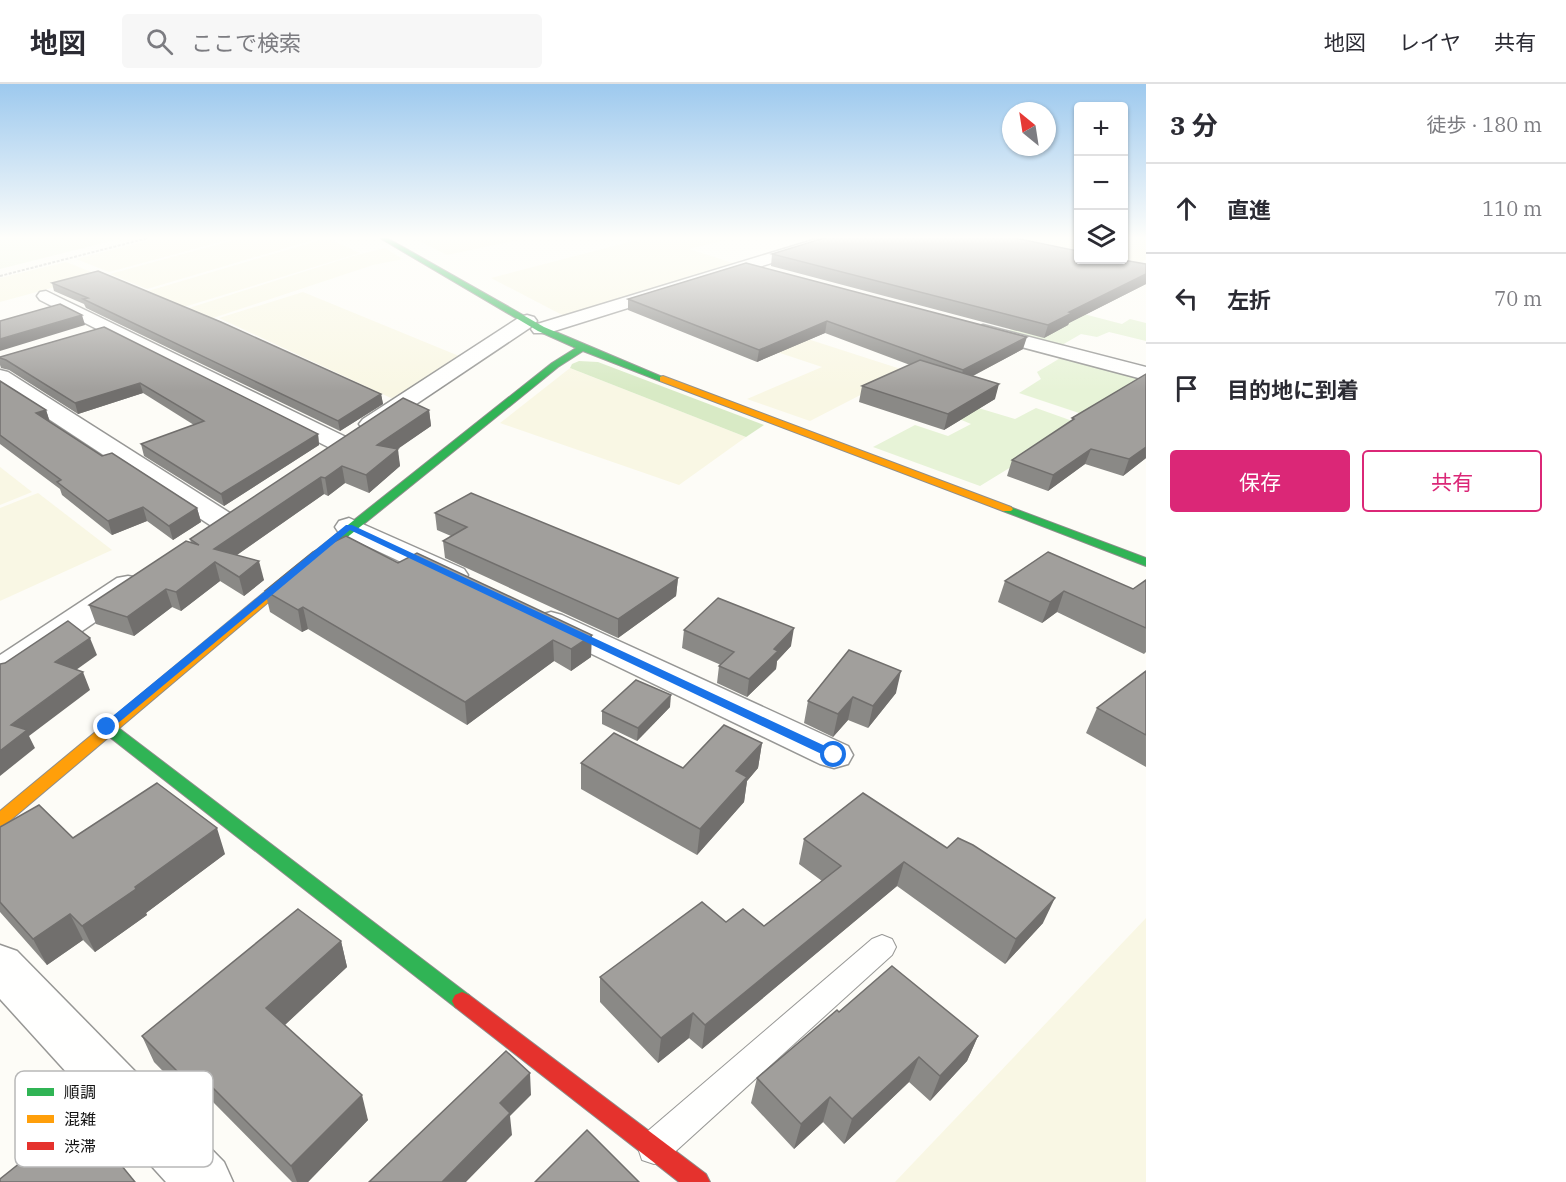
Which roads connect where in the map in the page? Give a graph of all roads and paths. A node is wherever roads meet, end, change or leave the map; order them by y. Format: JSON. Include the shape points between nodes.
{"nodes":[{"id":1,"x":472,"y":289,"type":"edge"},
{"id":2,"x":661,"y":289,"type":"edge"},
{"id":3,"x":46,"y":296,"type":"dead end"},
{"id":4,"x":534,"y":325,"type":"junction"},
{"id":5,"x":964,"y":326,"type":"edge"},
{"id":6,"x":109,"y":327,"type":"junction"},
{"id":7,"x":76,"y":337,"type":"edge"},
{"id":8,"x":582,"y":348,"type":"junction"},
{"id":9,"x":4,"y":365,"type":"edge"},
{"id":10,"x":1146,"y":374,"type":"edge"},
{"id":11,"x":223,"y":521,"type":"edge"},
{"id":12,"x":349,"y":527,"type":"junction"},
{"id":13,"x":1146,"y":562,"type":"edge"},
{"id":14,"x":146,"y":573,"type":"edge"},
{"id":15,"x":478,"y":588,"type":"edge"},
{"id":16,"x":522,"y":608,"type":"edge"},
{"id":17,"x":0,"y":671,"type":"edge"},
{"id":18,"x":107,"y":727,"type":"junction"},
{"id":19,"x":834,"y":755,"type":"dead end"},
{"id":20,"x":0,"y":820,"type":"edge"},
{"id":21,"x":882,"y":947,"type":"dead end"},
{"id":22,"x":0,"y":966,"type":"edge"},
{"id":23,"x":99,"y":1071,"type":"edge"},
{"id":24,"x":654,"y":1148,"type":"junction"},
{"id":25,"x":190,"y":1167,"type":"edge"},
{"id":26,"x":204,"y":1182,"type":"edge"},
{"id":27,"x":698,"y":1182,"type":"edge"}],
"edges":[{"from":1,"to":4,"type":"street"},
{"from":2,"to":4,"type":"street"},
{"from":3,"to":6,"type":"street"},
{"from":4,"to":6,"type":"street","via":[[331,450]]},
{"from":4,"to":8,"type":"street"},
{"from":5,"to":10,"type":"street"},
{"from":6,"to":7,"type":"street"},
{"from":8,"to":12,"type":"street"},
{"from":8,"to":13,"type":"street"},
{"from":9,"to":11,"type":"street"},
{"from":12,"to":15,"type":"street"},
{"from":12,"to":18,"type":"street"},
{"from":14,"to":17,"type":"street"},
{"from":16,"to":19,"type":"street"},
{"from":18,"to":20,"type":"street"},
{"from":18,"to":24,"type":"street"},
{"from":21,"to":24,"type":"lane"},
{"from":22,"to":23,"type":"street"},
{"from":24,"to":27,"type":"street"},
{"from":25,"to":26,"type":"street"}]}
